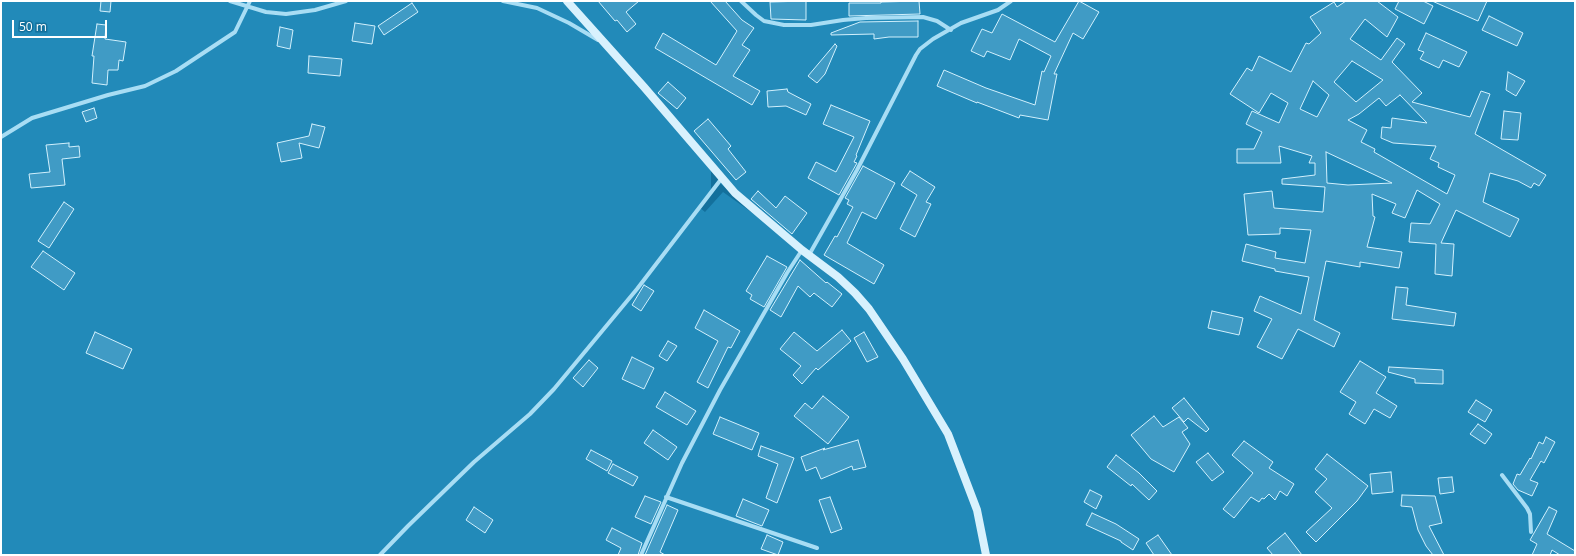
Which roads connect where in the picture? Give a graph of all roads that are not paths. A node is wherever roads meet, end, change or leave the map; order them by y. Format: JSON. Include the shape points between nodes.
{"nodes":[{"id":1,"x":230,"y":1,"type":"edge"},
{"id":2,"x":250,"y":1,"type":"edge"},
{"id":3,"x":346,"y":1,"type":"edge"},
{"id":4,"x":503,"y":1,"type":"edge"},
{"id":5,"x":567,"y":1,"type":"edge"},
{"id":6,"x":741,"y":1,"type":"edge"},
{"id":7,"x":1011,"y":1,"type":"edge"},
{"id":8,"x":247,"y":6,"type":"junction"},
{"id":9,"x":950,"y":30,"type":"junction"},
{"id":10,"x":606,"y":44,"type":"junction"},
{"id":11,"x":1,"y":137,"type":"edge"},
{"id":12,"x":722,"y":178,"type":"junction"},
{"id":13,"x":802,"y":250,"type":"junction"},
{"id":14,"x":809,"y":255,"type":"junction"},
{"id":15,"x":1502,"y":475,"type":"dead end"},
{"id":16,"x":666,"y":497,"type":"junction"},
{"id":17,"x":1531,"y":532,"type":"dead end"},
{"id":18,"x":817,"y":548,"type":"dead end"},
{"id":19,"x":380,"y":555,"type":"edge"},
{"id":20,"x":641,"y":555,"type":"edge"},
{"id":21,"x":986,"y":555,"type":"edge"}],
"edges":[{"from":1,"to":8,"type":"street"},
{"from":2,"to":8,"type":"street"},
{"from":3,"to":8,"type":"street","via":[[315,10],[286,14],[266,12]]},
{"from":4,"to":10,"type":"street","via":[[553,14]]},
{"from":5,"to":10,"type":"street"},
{"from":6,"to":9,"type":"street","via":[[764,21],[784,25],[924,17],[937,21]]},
{"from":7,"to":9,"type":"street","via":[[998,10],[961,23]]},
{"from":8,"to":11,"type":"street","via":[[235,32],[171,74],[145,86],[32,118]]},
{"from":9,"to":14,"type":"street","via":[[925,45],[916,55],[857,170]]},
{"from":10,"to":12,"type":"street"},
{"from":12,"to":13,"type":"street","via":[[751,208]]},
{"from":12,"to":19,"type":"street","via":[[638,289],[554,389]]},
{"from":13,"to":14,"type":"street"},
{"from":13,"to":16,"type":"street","via":[[720,390]]},
{"from":14,"to":21,"type":"street","via":[[850,288],[869,309],[903,359],[948,434],[977,510]]},
{"from":15,"to":17,"type":"street","via":[[1527,508]]},
{"from":16,"to":18,"type":"street"},
{"from":16,"to":20,"type":"street"}]}
